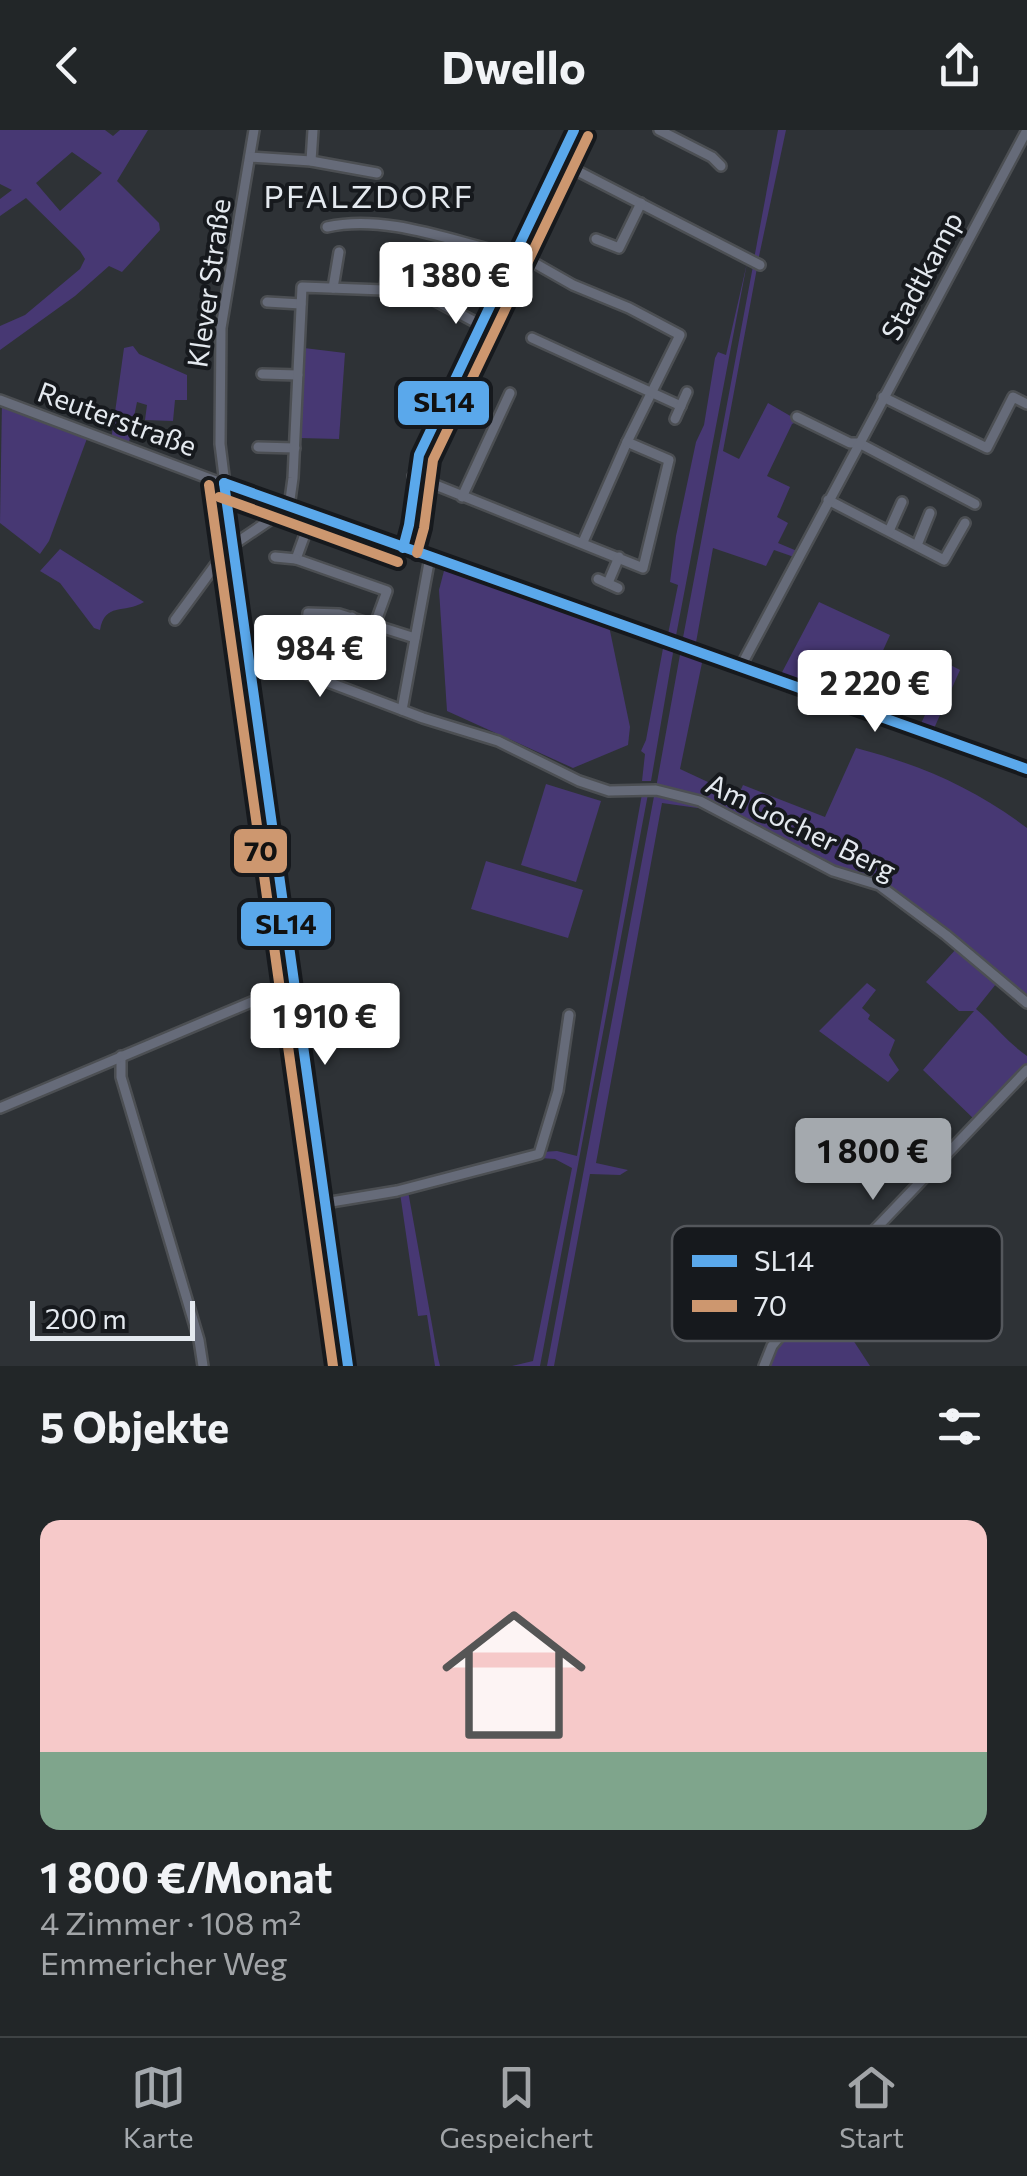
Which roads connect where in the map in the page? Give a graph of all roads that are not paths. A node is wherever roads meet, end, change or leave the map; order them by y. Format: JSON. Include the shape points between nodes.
{"nodes":[{"id":1,"x":254,"y":130,"type":"edge"},
{"id":2,"x":313,"y":130,"type":"edge"},
{"id":3,"x":574,"y":130,"type":"edge"},
{"id":4,"x":658,"y":130,"type":"edge"},
{"id":5,"x":1027,"y":130,"type":"edge"},
{"id":6,"x":250,"y":157,"type":"junction"},
{"id":7,"x":311,"y":161,"type":"junction"},
{"id":8,"x":558,"y":161,"type":"junction"},
{"id":9,"x":721,"y":166,"type":"dead end"},
{"id":10,"x":377,"y":173,"type":"dead end"},
{"id":11,"x":641,"y":203,"type":"junction"},
{"id":12,"x":327,"y":227,"type":"dead end"},
{"id":13,"x":596,"y":239,"type":"dead end"},
{"id":14,"x":339,"y":252,"type":"dead end"},
{"id":15,"x":516,"y":252,"type":"junction"},
{"id":16,"x":390,"y":258,"type":"dead end"},
{"id":17,"x":441,"y":265,"type":"dead end"},
{"id":18,"x":760,"y":265,"type":"dead end"},
{"id":19,"x":333,"y":288,"type":"junction"},
{"id":20,"x":384,"y":290,"type":"junction"},
{"id":21,"x":434,"y":300,"type":"junction"},
{"id":22,"x":267,"y":302,"type":"dead end"},
{"id":23,"x":302,"y":304,"type":"junction"},
{"id":24,"x":478,"y":324,"type":"junction"},
{"id":25,"x":532,"y":338,"type":"dead end"},
{"id":26,"x":262,"y":374,"type":"dead end"},
{"id":27,"x":298,"y":375,"type":"junction"},
{"id":28,"x":651,"y":391,"type":"junction"},
{"id":29,"x":687,"y":392,"type":"dead end"},
{"id":30,"x":510,"y":393,"type":"dead end"},
{"id":31,"x":883,"y":397,"type":"junction"},
{"id":32,"x":0,"y":400,"type":"edge"},
{"id":33,"x":1027,"y":404,"type":"edge"},
{"id":34,"x":681,"y":406,"type":"junction"},
{"id":35,"x":797,"y":418,"type":"dead end"},
{"id":36,"x":675,"y":419,"type":"dead end"},
{"id":37,"x":627,"y":442,"type":"junction"},
{"id":38,"x":858,"y":444,"type":"junction"},
{"id":39,"x":258,"y":447,"type":"dead end"},
{"id":40,"x":295,"y":448,"type":"junction"},
{"id":41,"x":413,"y":476,"type":"junction"},
{"id":42,"x":221,"y":482,"type":"junction"},
{"id":43,"x":462,"y":497,"type":"junction"},
{"id":44,"x":828,"y":500,"type":"junction"},
{"id":45,"x":902,"y":502,"type":"dead end"},
{"id":46,"x":974,"y":504,"type":"dead end"},
{"id":47,"x":289,"y":508,"type":"junction"},
{"id":48,"x":930,"y":513,"type":"dead end"},
{"id":49,"x":312,"y":515,"type":"junction"},
{"id":50,"x":965,"y":523,"type":"dead end"},
{"id":51,"x":889,"y":531,"type":"junction"},
{"id":52,"x":583,"y":542,"type":"junction"},
{"id":53,"x":231,"y":546,"type":"junction"},
{"id":54,"x":917,"y":546,"type":"junction"},
{"id":55,"x":403,"y":548,"type":"junction"},
{"id":56,"x":274,"y":557,"type":"dead end"},
{"id":57,"x":430,"y":557,"type":"junction"},
{"id":58,"x":619,"y":557,"type":"junction"},
{"id":59,"x":296,"y":559,"type":"junction"},
{"id":60,"x":608,"y":583,"type":"dead end"},
{"id":61,"x":352,"y":617,"type":"junction"},
{"id":62,"x":175,"y":620,"type":"dead end"},
{"id":63,"x":375,"y":624,"type":"junction"},
{"id":64,"x":415,"y":638,"type":"junction"},
{"id":65,"x":305,"y":642,"type":"dead end"},
{"id":66,"x":246,"y":650,"type":"junction"},
{"id":67,"x":350,"y":661,"type":"dead end"},
{"id":68,"x":741,"y":666,"type":"junction"},
{"id":69,"x":907,"y":672,"type":"dead end"},
{"id":70,"x":402,"y":710,"type":"junction"},
{"id":71,"x":884,"y":718,"type":"junction"},
{"id":72,"x":1027,"y":769,"type":"edge"},
{"id":73,"x":294,"y":984,"type":"junction"},
{"id":74,"x":1027,"y":1003,"type":"edge"},
{"id":75,"x":569,"y":1016,"type":"dead end"},
{"id":76,"x":120,"y":1056,"type":"junction"},
{"id":77,"x":1027,"y":1070,"type":"edge"},
{"id":78,"x":0,"y":1108,"type":"edge"},
{"id":79,"x":325,"y":1203,"type":"junction"},
{"id":80,"x":878,"y":1226,"type":"edge"},
{"id":81,"x":776,"y":1341,"type":"edge"},
{"id":82,"x":203,"y":1366,"type":"edge"},
{"id":83,"x":348,"y":1366,"type":"edge"},
{"id":84,"x":764,"y":1366,"type":"edge"}],
"edges":[{"from":1,"to":6,"type":"street","name":"Klever Straße"},
{"from":2,"to":7,"type":"street"},
{"from":3,"to":8,"type":"street"},
{"from":4,"to":9,"type":"street"},
{"from":5,"to":31,"type":"street","name":"Stadtkamp"},
{"from":6,"to":7,"type":"street"},
{"from":6,"to":42,"type":"street","name":"Klever Straße","via":[[221,328]]},
{"from":7,"to":10,"type":"street"},
{"from":8,"to":11,"type":"street"},
{"from":8,"to":15,"type":"street"},
{"from":11,"to":13,"type":"street","via":[[619,248]]},
{"from":11,"to":18,"type":"street"},
{"from":12,"to":15,"type":"street","via":[[401,228]]},
{"from":14,"to":19,"type":"street"},
{"from":15,"to":24,"type":"street"},
{"from":15,"to":28,"type":"street","via":[[680,336]]},
{"from":16,"to":20,"type":"street"},
{"from":17,"to":21,"type":"street"},
{"from":19,"to":20,"type":"street"},
{"from":19,"to":23,"type":"street","via":[[302,287]]},
{"from":20,"to":21,"type":"street"},
{"from":21,"to":24,"type":"street"},
{"from":22,"to":23,"type":"street"},
{"from":23,"to":27,"type":"street"},
{"from":24,"to":41,"type":"street"},
{"from":25,"to":28,"type":"street"},
{"from":26,"to":27,"type":"street"},
{"from":27,"to":40,"type":"street"},
{"from":28,"to":34,"type":"street"},
{"from":28,"to":37,"type":"street"},
{"from":29,"to":34,"type":"street"},
{"from":30,"to":43,"type":"street"},
{"from":31,"to":33,"type":"street","via":[[987,448],[1013,397]]},
{"from":31,"to":38,"type":"street","name":"Stadtkamp"},
{"from":32,"to":42,"type":"street","name":"Reuterstraße"},
{"from":34,"to":36,"type":"street"},
{"from":35,"to":38,"type":"street"},
{"from":37,"to":52,"type":"street"},
{"from":37,"to":58,"type":"street","via":[[669,460],[643,568]]},
{"from":38,"to":44,"type":"street","name":"Stadtkamp"},
{"from":38,"to":46,"type":"street"},
{"from":39,"to":40,"type":"street"},
{"from":40,"to":47,"type":"street"},
{"from":41,"to":43,"type":"street"},
{"from":41,"to":55,"type":"street"},
{"from":42,"to":47,"type":"street","name":"Reuterstraße"},
{"from":42,"to":53,"type":"street","name":"Klever Straße"},
{"from":43,"to":52,"type":"street"},
{"from":44,"to":51,"type":"street"},
{"from":44,"to":68,"type":"street","name":"Stadtkamp"},
{"from":45,"to":51,"type":"street"},
{"from":47,"to":49,"type":"street","name":"Reuterstraße"},
{"from":47,"to":53,"type":"street"},
{"from":48,"to":54,"type":"street"},
{"from":49,"to":55,"type":"street","name":"Reuterstraße"},
{"from":49,"to":59,"type":"street"},
{"from":50,"to":54,"type":"street","via":[[944,560]]},
{"from":51,"to":54,"type":"street"},
{"from":52,"to":58,"type":"street"},
{"from":53,"to":62,"type":"street"},
{"from":53,"to":66,"type":"street","name":"Klever Straße"},
{"from":55,"to":57,"type":"street","name":"Reuterstraße"},
{"from":56,"to":59,"type":"street"},
{"from":57,"to":64,"type":"street"},
{"from":57,"to":68,"type":"street","name":"Reuterstraße"},
{"from":58,"to":60,"type":"street"},
{"from":59,"to":63,"type":"street","via":[[386,591]]},
{"from":61,"to":63,"type":"street"},
{"from":61,"to":65,"type":"street","via":[[308,613]]},
{"from":61,"to":67,"type":"street"},
{"from":63,"to":64,"type":"street"},
{"from":64,"to":70,"type":"street"},
{"from":66,"to":70,"type":"street","name":"Am Gocher Berg"},
{"from":66,"to":73,"type":"street","name":"Klever Straße"},
{"from":68,"to":71,"type":"street","name":"Reuterstraße"},
{"from":69,"to":71,"type":"street"},
{"from":70,"to":74,"type":"street","name":"Am Gocher Berg","via":[[498,741],[610,791],[656,790],[700,801],[812,862],[879,885]]},
{"from":71,"to":72,"type":"street","name":"Reuterstraße"},
{"from":73,"to":76,"type":"street"},
{"from":73,"to":79,"type":"street","name":"Klever Straße"},
{"from":75,"to":79,"type":"street","via":[[558,1091],[539,1154]]},
{"from":76,"to":78,"type":"street"},
{"from":76,"to":82,"type":"street","via":[[120,1077]]},
{"from":77,"to":80,"type":"street"},
{"from":79,"to":83,"type":"street","name":"Klever Straße"},
{"from":81,"to":84,"type":"street"}]}
